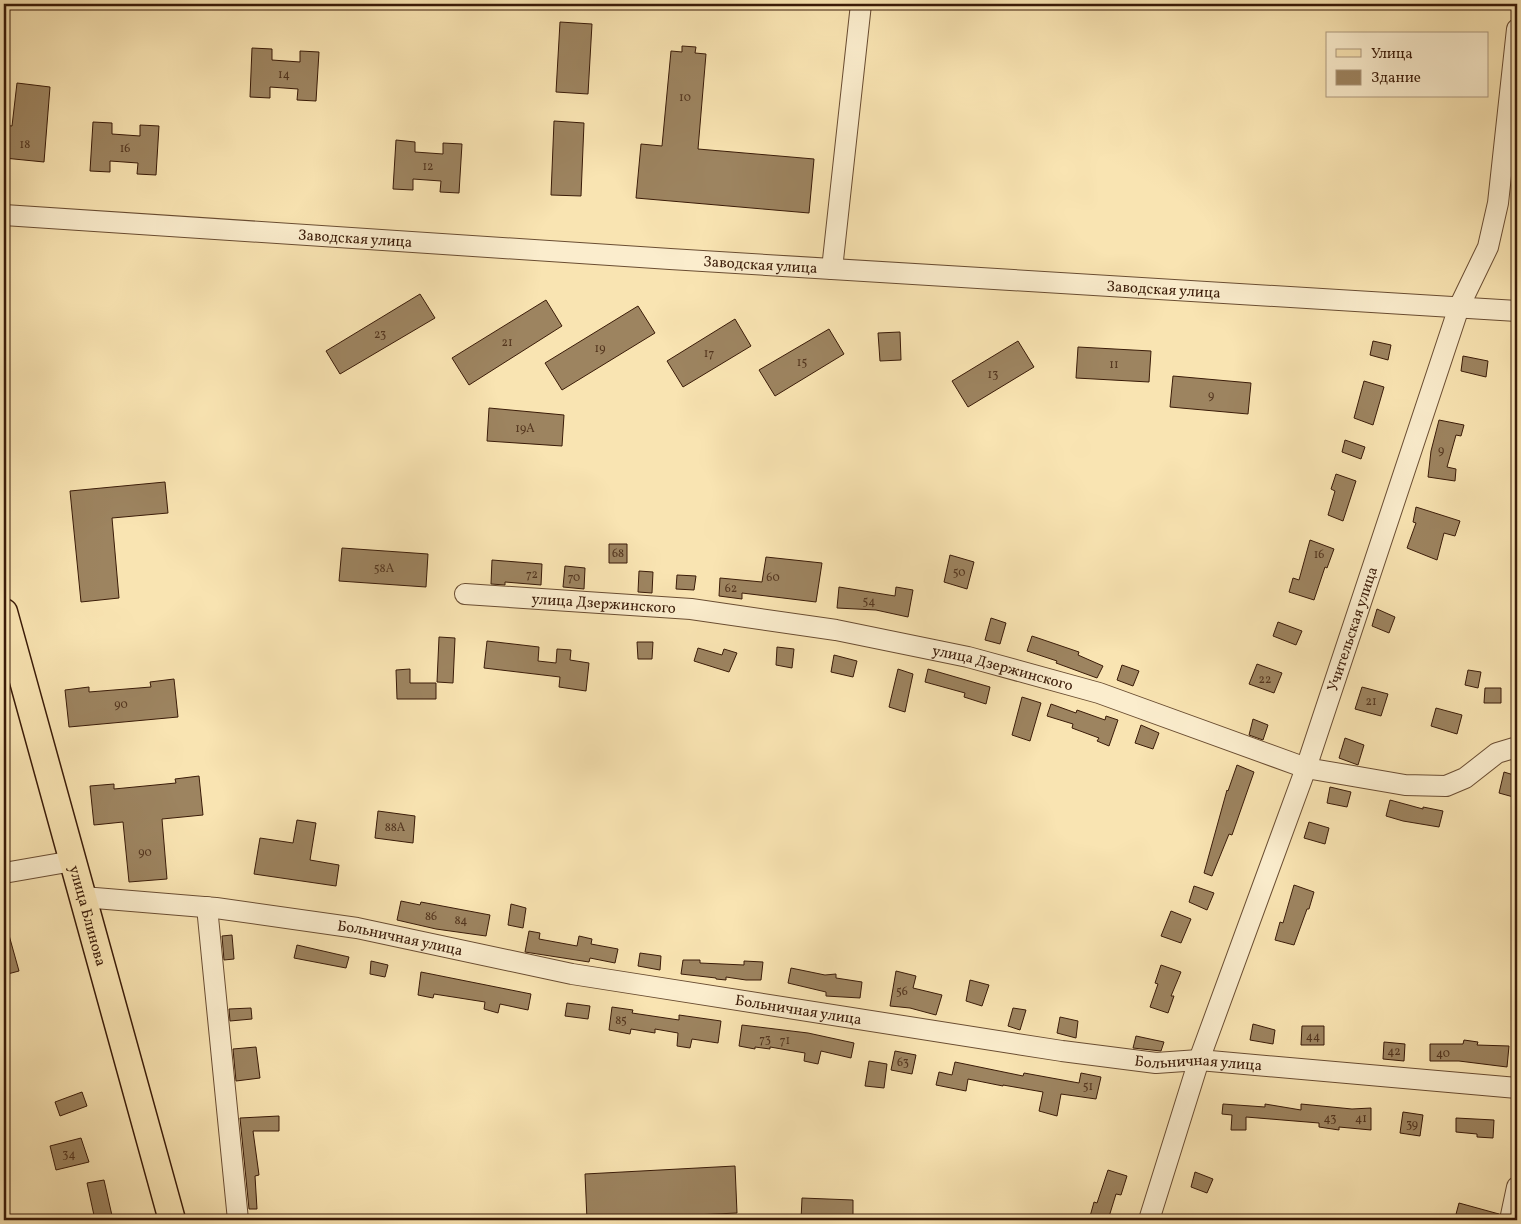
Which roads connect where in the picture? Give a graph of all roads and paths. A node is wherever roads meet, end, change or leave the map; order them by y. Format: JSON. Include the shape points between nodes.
{"nodes":[{"id":1,"x":861,"y":4,"type":"edge"},
{"id":2,"x":1517,"y":29,"type":"edge"},
{"id":3,"x":4,"y":215,"type":"edge"},
{"id":4,"x":832,"y":269,"type":"junction"},
{"id":5,"x":1459,"y":307,"type":"junction"},
{"id":6,"x":1517,"y":311,"type":"edge"},
{"id":7,"x":465,"y":594,"type":"dead end"},
{"id":8,"x":4,"y":612,"type":"edge"},
{"id":9,"x":1517,"y":747,"type":"edge"},
{"id":10,"x":1306,"y":768,"type":"junction"},
{"id":11,"x":73,"y":862,"type":"junction"},
{"id":12,"x":4,"y":873,"type":"edge"},
{"id":13,"x":83,"y":897,"type":"junction"},
{"id":14,"x":207,"y":907,"type":"junction"},
{"id":15,"x":1199,"y":1060,"type":"junction"},
{"id":16,"x":1517,"y":1088,"type":"edge"},
{"id":17,"x":1517,"y":1187,"type":"edge"},
{"id":18,"x":172,"y":1220,"type":"edge"},
{"id":19,"x":238,"y":1220,"type":"edge"},
{"id":20,"x":1149,"y":1220,"type":"edge"},
{"id":21,"x":1510,"y":1220,"type":"edge"}],
"edges":[{"from":1,"to":4,"type":"street"},
{"from":2,"to":5,"type":"street","name":"Учительская улица","via":[[1498,203],[1488,247]]},
{"from":3,"to":4,"type":"street","name":"Заводская улица"},
{"from":4,"to":5,"type":"street","name":"Заводская улица"},
{"from":5,"to":6,"type":"street","name":"Заводская улица"},
{"from":5,"to":10,"type":"street","name":"Учительская улица"},
{"from":7,"to":10,"type":"street","name":"улица Дзержинского","via":[[691,609],[836,630],[968,657],[1099,693]]},
{"from":8,"to":11,"type":"main road","name":"улица Блинова"},
{"from":9,"to":10,"type":"street","name":"улица Дзержинского","via":[[1497,753],[1465,778],[1446,786],[1405,784]]},
{"from":10,"to":15,"type":"street","name":"Учительская улица"},
{"from":11,"to":12,"type":"street"},
{"from":11,"to":13,"type":"main road","name":"улица Блинова"},
{"from":13,"to":14,"type":"street","name":"Больничная улица"},
{"from":13,"to":18,"type":"main road","name":"улица Блинова"},
{"from":14,"to":15,"type":"street","name":"Больничная улица","via":[[357,928],[572,974],[867,1021],[1156,1063]]},
{"from":14,"to":19,"type":"street"},
{"from":15,"to":16,"type":"street","name":"Больничная улица"},
{"from":15,"to":20,"type":"street","name":"Учительская улица"},
{"from":17,"to":21,"type":"street"}]}
